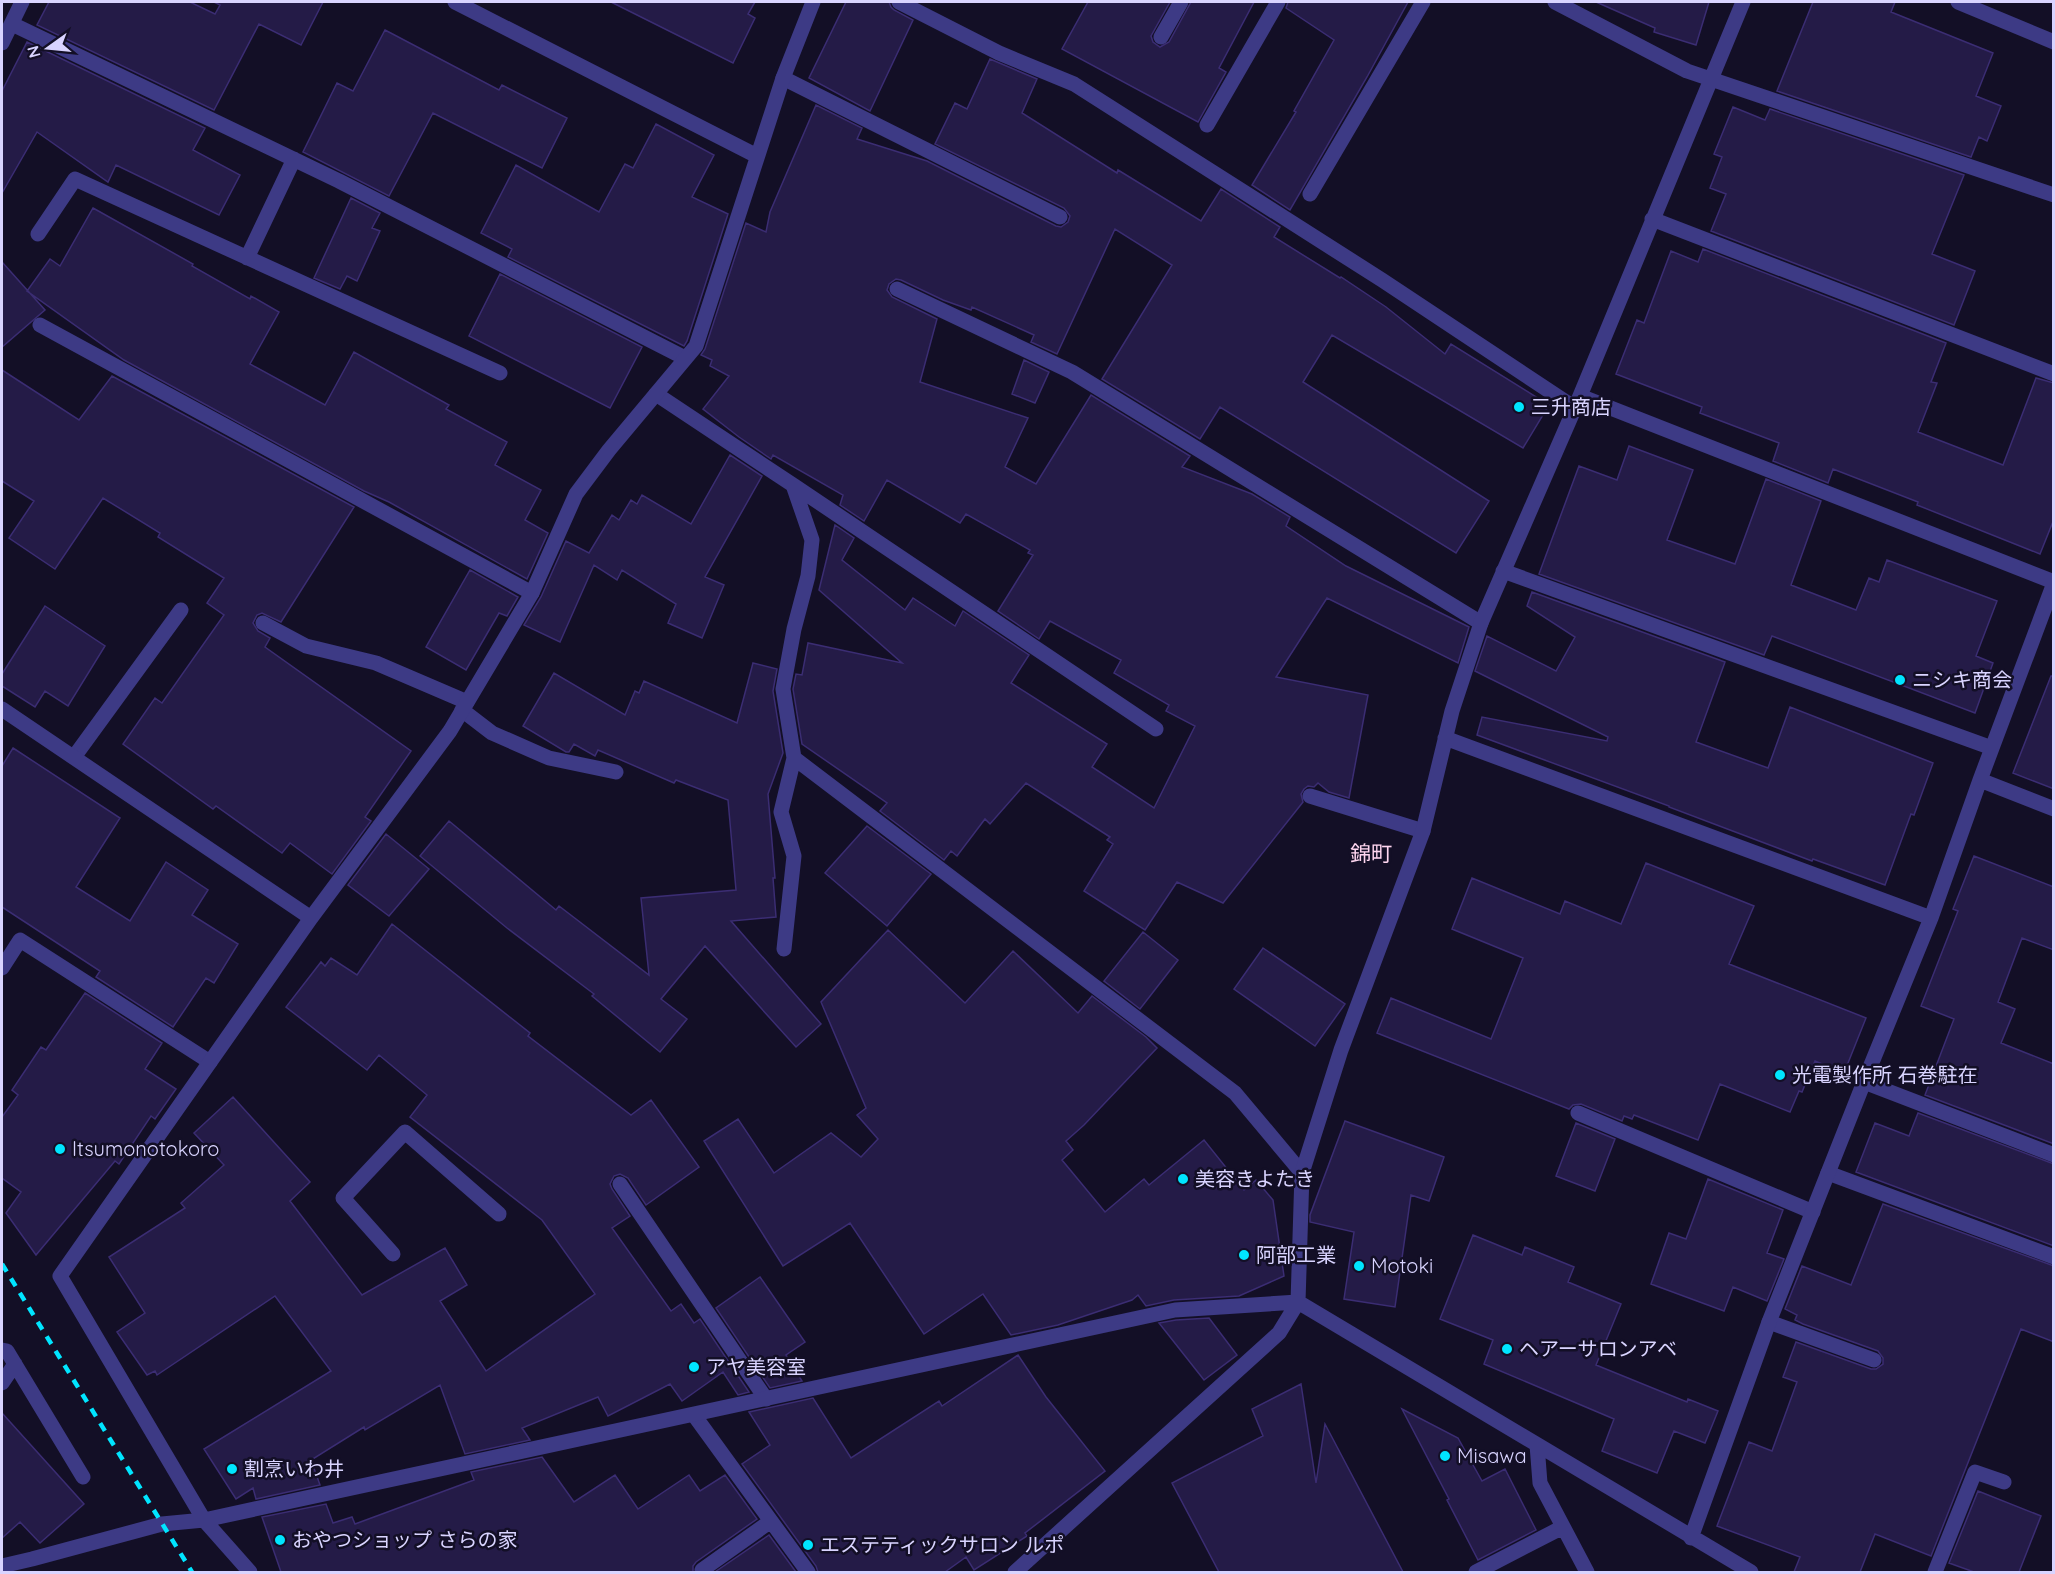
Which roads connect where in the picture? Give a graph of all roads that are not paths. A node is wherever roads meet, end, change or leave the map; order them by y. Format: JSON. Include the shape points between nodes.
{"nodes":[{"id":1,"x":22,"y":2,"type":"edge"},
{"id":2,"x":455,"y":2,"type":"edge"},
{"id":3,"x":813,"y":2,"type":"edge"},
{"id":4,"x":899,"y":2,"type":"edge"},
{"id":5,"x":1181,"y":2,"type":"edge"},
{"id":6,"x":1278,"y":2,"type":"edge"},
{"id":7,"x":1424,"y":2,"type":"edge"},
{"id":8,"x":1555,"y":2,"type":"edge"},
{"id":9,"x":1743,"y":2,"type":"edge"},
{"id":10,"x":1958,"y":2,"type":"edge"},
{"id":11,"x":12,"y":24,"type":"junction"},
{"id":12,"x":1161,"y":37,"type":"dead end"},
{"id":13,"x":2054,"y":42,"type":"edge"},
{"id":14,"x":2,"y":43,"type":"edge"},
{"id":15,"x":783,"y":78,"type":"junction"},
{"id":16,"x":1712,"y":79,"type":"junction"},
{"id":17,"x":1207,"y":125,"type":"dead end"},
{"id":18,"x":757,"y":156,"type":"junction"},
{"id":19,"x":294,"y":159,"type":"junction"},
{"id":20,"x":1310,"y":194,"type":"dead end"},
{"id":21,"x":2054,"y":195,"type":"edge"},
{"id":22,"x":1060,"y":217,"type":"dead end"},
{"id":23,"x":1653,"y":219,"type":"junction"},
{"id":24,"x":38,"y":234,"type":"dead end"},
{"id":25,"x":247,"y":258,"type":"junction"},
{"id":26,"x":897,"y":289,"type":"dead end"},
{"id":27,"x":40,"y":325,"type":"dead end"},
{"id":28,"x":685,"y":358,"type":"junction"},
{"id":29,"x":500,"y":373,"type":"dead end"},
{"id":30,"x":2054,"y":374,"type":"edge"},
{"id":31,"x":656,"y":394,"type":"junction"},
{"id":32,"x":1577,"y":402,"type":"junction"},
{"id":33,"x":793,"y":485,"type":"junction"},
{"id":34,"x":1503,"y":572,"type":"junction"},
{"id":35,"x":2054,"y":582,"type":"edge"},
{"id":36,"x":532,"y":593,"type":"junction"},
{"id":37,"x":181,"y":610,"type":"dead end"},
{"id":38,"x":1481,"y":622,"type":"junction"},
{"id":39,"x":263,"y":623,"type":"dead end"},
{"id":40,"x":464,"y":706,"type":"junction"},
{"id":41,"x":2,"y":709,"type":"edge"},
{"id":42,"x":1156,"y":729,"type":"dead end"},
{"id":43,"x":1445,"y":738,"type":"junction"},
{"id":44,"x":1992,"y":748,"type":"junction"},
{"id":45,"x":74,"y":757,"type":"junction"},
{"id":46,"x":794,"y":758,"type":"junction"},
{"id":47,"x":616,"y":772,"type":"dead end"},
{"id":48,"x":1980,"y":780,"type":"junction"},
{"id":49,"x":1310,"y":796,"type":"dead end"},
{"id":50,"x":2054,"y":809,"type":"edge"},
{"id":51,"x":1424,"y":831,"type":"junction"},
{"id":52,"x":311,"y":918,"type":"junction"},
{"id":53,"x":1931,"y":918,"type":"junction"},
{"id":54,"x":784,"y":949,"type":"dead end"},
{"id":55,"x":2,"y":968,"type":"edge"},
{"id":56,"x":210,"y":1062,"type":"junction"},
{"id":57,"x":1864,"y":1082,"type":"junction"},
{"id":58,"x":1578,"y":1113,"type":"dead end"},
{"id":59,"x":2054,"y":1155,"type":"edge"},
{"id":60,"x":1302,"y":1173,"type":"junction"},
{"id":61,"x":1828,"y":1173,"type":"junction"},
{"id":62,"x":620,"y":1184,"type":"dead end"},
{"id":63,"x":1813,"y":1212,"type":"junction"},
{"id":64,"x":499,"y":1214,"type":"dead end"},
{"id":65,"x":393,"y":1254,"type":"dead end"},
{"id":66,"x":2054,"y":1257,"type":"edge"},
{"id":67,"x":1298,"y":1302,"type":"junction"},
{"id":68,"x":1769,"y":1322,"type":"junction"},
{"id":69,"x":2,"y":1350,"type":"edge"},
{"id":70,"x":1874,"y":1360,"type":"dead end"},
{"id":71,"x":15,"y":1364,"type":"junction"},
{"id":72,"x":2,"y":1383,"type":"edge"},
{"id":73,"x":766,"y":1399,"type":"junction"},
{"id":74,"x":694,"y":1415,"type":"junction"},
{"id":75,"x":1537,"y":1445,"type":"junction"},
{"id":76,"x":83,"y":1477,"type":"dead end"},
{"id":77,"x":2004,"y":1482,"type":"dead end"},
{"id":78,"x":204,"y":1520,"type":"junction"},
{"id":79,"x":771,"y":1521,"type":"junction"},
{"id":80,"x":1563,"y":1527,"type":"junction"},
{"id":81,"x":1691,"y":1538,"type":"junction"},
{"id":82,"x":2,"y":1566,"type":"edge"},
{"id":83,"x":36,"y":1566,"type":"edge"},
{"id":84,"x":702,"y":1570,"type":"dead end"},
{"id":85,"x":250,"y":1572,"type":"edge"},
{"id":86,"x":807,"y":1572,"type":"edge"},
{"id":87,"x":1015,"y":1572,"type":"edge"},
{"id":88,"x":1476,"y":1572,"type":"edge"},
{"id":89,"x":1587,"y":1572,"type":"edge"},
{"id":90,"x":1751,"y":1572,"type":"edge"},
{"id":91,"x":1935,"y":1572,"type":"edge"}],
"edges":[{"from":1,"to":11,"type":"street"},
{"from":2,"to":18,"type":"street"},
{"from":3,"to":15,"type":"street"},
{"from":4,"to":32,"type":"street","via":[[999,53],[1074,84]]},
{"from":5,"to":12,"type":"street"},
{"from":6,"to":17,"type":"street"},
{"from":7,"to":20,"type":"street"},
{"from":8,"to":16,"type":"street"},
{"from":9,"to":16,"type":"street"},
{"from":10,"to":13,"type":"street"},
{"from":11,"to":14,"type":"street"},
{"from":11,"to":19,"type":"street"},
{"from":15,"to":18,"type":"street"},
{"from":15,"to":22,"type":"street"},
{"from":16,"to":21,"type":"street"},
{"from":16,"to":23,"type":"street"},
{"from":18,"to":28,"type":"street","via":[[696,346]]},
{"from":19,"to":25,"type":"street"},
{"from":19,"to":28,"type":"street"},
{"from":23,"to":30,"type":"street"},
{"from":23,"to":32,"type":"street"},
{"from":24,"to":25,"type":"street","via":[[75,179]]},
{"from":25,"to":29,"type":"street"},
{"from":26,"to":38,"type":"street","via":[[1072,372]]},
{"from":27,"to":36,"type":"street"},
{"from":28,"to":31,"type":"street"},
{"from":31,"to":33,"type":"street"},
{"from":31,"to":36,"type":"street","via":[[576,494]]},
{"from":32,"to":34,"type":"street"},
{"from":32,"to":35,"type":"street"},
{"from":33,"to":42,"type":"street"},
{"from":33,"to":46,"type":"street","via":[[812,540],[783,689]]},
{"from":34,"to":38,"type":"street"},
{"from":34,"to":44,"type":"street"},
{"from":35,"to":44,"type":"street"},
{"from":36,"to":40,"type":"street"},
{"from":37,"to":45,"type":"street"},
{"from":38,"to":43,"type":"street"},
{"from":39,"to":40,"type":"street","via":[[306,646],[376,663]]},
{"from":40,"to":47,"type":"street","via":[[492,733],[549,758]]},
{"from":40,"to":52,"type":"street","via":[[450,731]]},
{"from":41,"to":45,"type":"street"},
{"from":43,"to":51,"type":"street"},
{"from":43,"to":53,"type":"street"},
{"from":44,"to":48,"type":"street"},
{"from":45,"to":52,"type":"street"},
{"from":46,"to":54,"type":"street","via":[[781,812],[794,856]]},
{"from":46,"to":60,"type":"street","via":[[1235,1094]]},
{"from":48,"to":50,"type":"street"},
{"from":48,"to":53,"type":"street"},
{"from":49,"to":51,"type":"street"},
{"from":51,"to":60,"type":"street","via":[[1341,1050]]},
{"from":52,"to":56,"type":"street"},
{"from":53,"to":57,"type":"street"},
{"from":55,"to":56,"type":"street","via":[[20,940]]},
{"from":56,"to":78,"type":"street","via":[[60,1276]]},
{"from":57,"to":59,"type":"street"},
{"from":57,"to":61,"type":"street"},
{"from":58,"to":63,"type":"street"},
{"from":60,"to":67,"type":"street"},
{"from":61,"to":63,"type":"street"},
{"from":61,"to":66,"type":"street"},
{"from":62,"to":73,"type":"street"},
{"from":63,"to":68,"type":"street"},
{"from":64,"to":65,"type":"street","via":[[405,1132],[343,1198]]},
{"from":67,"to":73,"type":"street","via":[[1175,1310]]},
{"from":67,"to":75,"type":"street"},
{"from":67,"to":87,"type":"street","via":[[1279,1333]]},
{"from":68,"to":70,"type":"street"},
{"from":68,"to":81,"type":"street"},
{"from":69,"to":71,"type":"street","via":[[7,1350]]},
{"from":71,"to":72,"type":"street"},
{"from":71,"to":76,"type":"street"},
{"from":73,"to":74,"type":"street"},
{"from":74,"to":78,"type":"street"},
{"from":74,"to":79,"type":"street"},
{"from":75,"to":80,"type":"street","via":[[1540,1483]]},
{"from":75,"to":81,"type":"street"},
{"from":77,"to":91,"type":"street","via":[[1975,1472]]},
{"from":78,"to":83,"type":"street","via":[[162,1524]]},
{"from":78,"to":85,"type":"street"},
{"from":79,"to":84,"type":"street"},
{"from":79,"to":86,"type":"street"},
{"from":80,"to":88,"type":"street"},
{"from":80,"to":89,"type":"street"},
{"from":81,"to":90,"type":"street"},
{"from":82,"to":83,"type":"street"}]}
